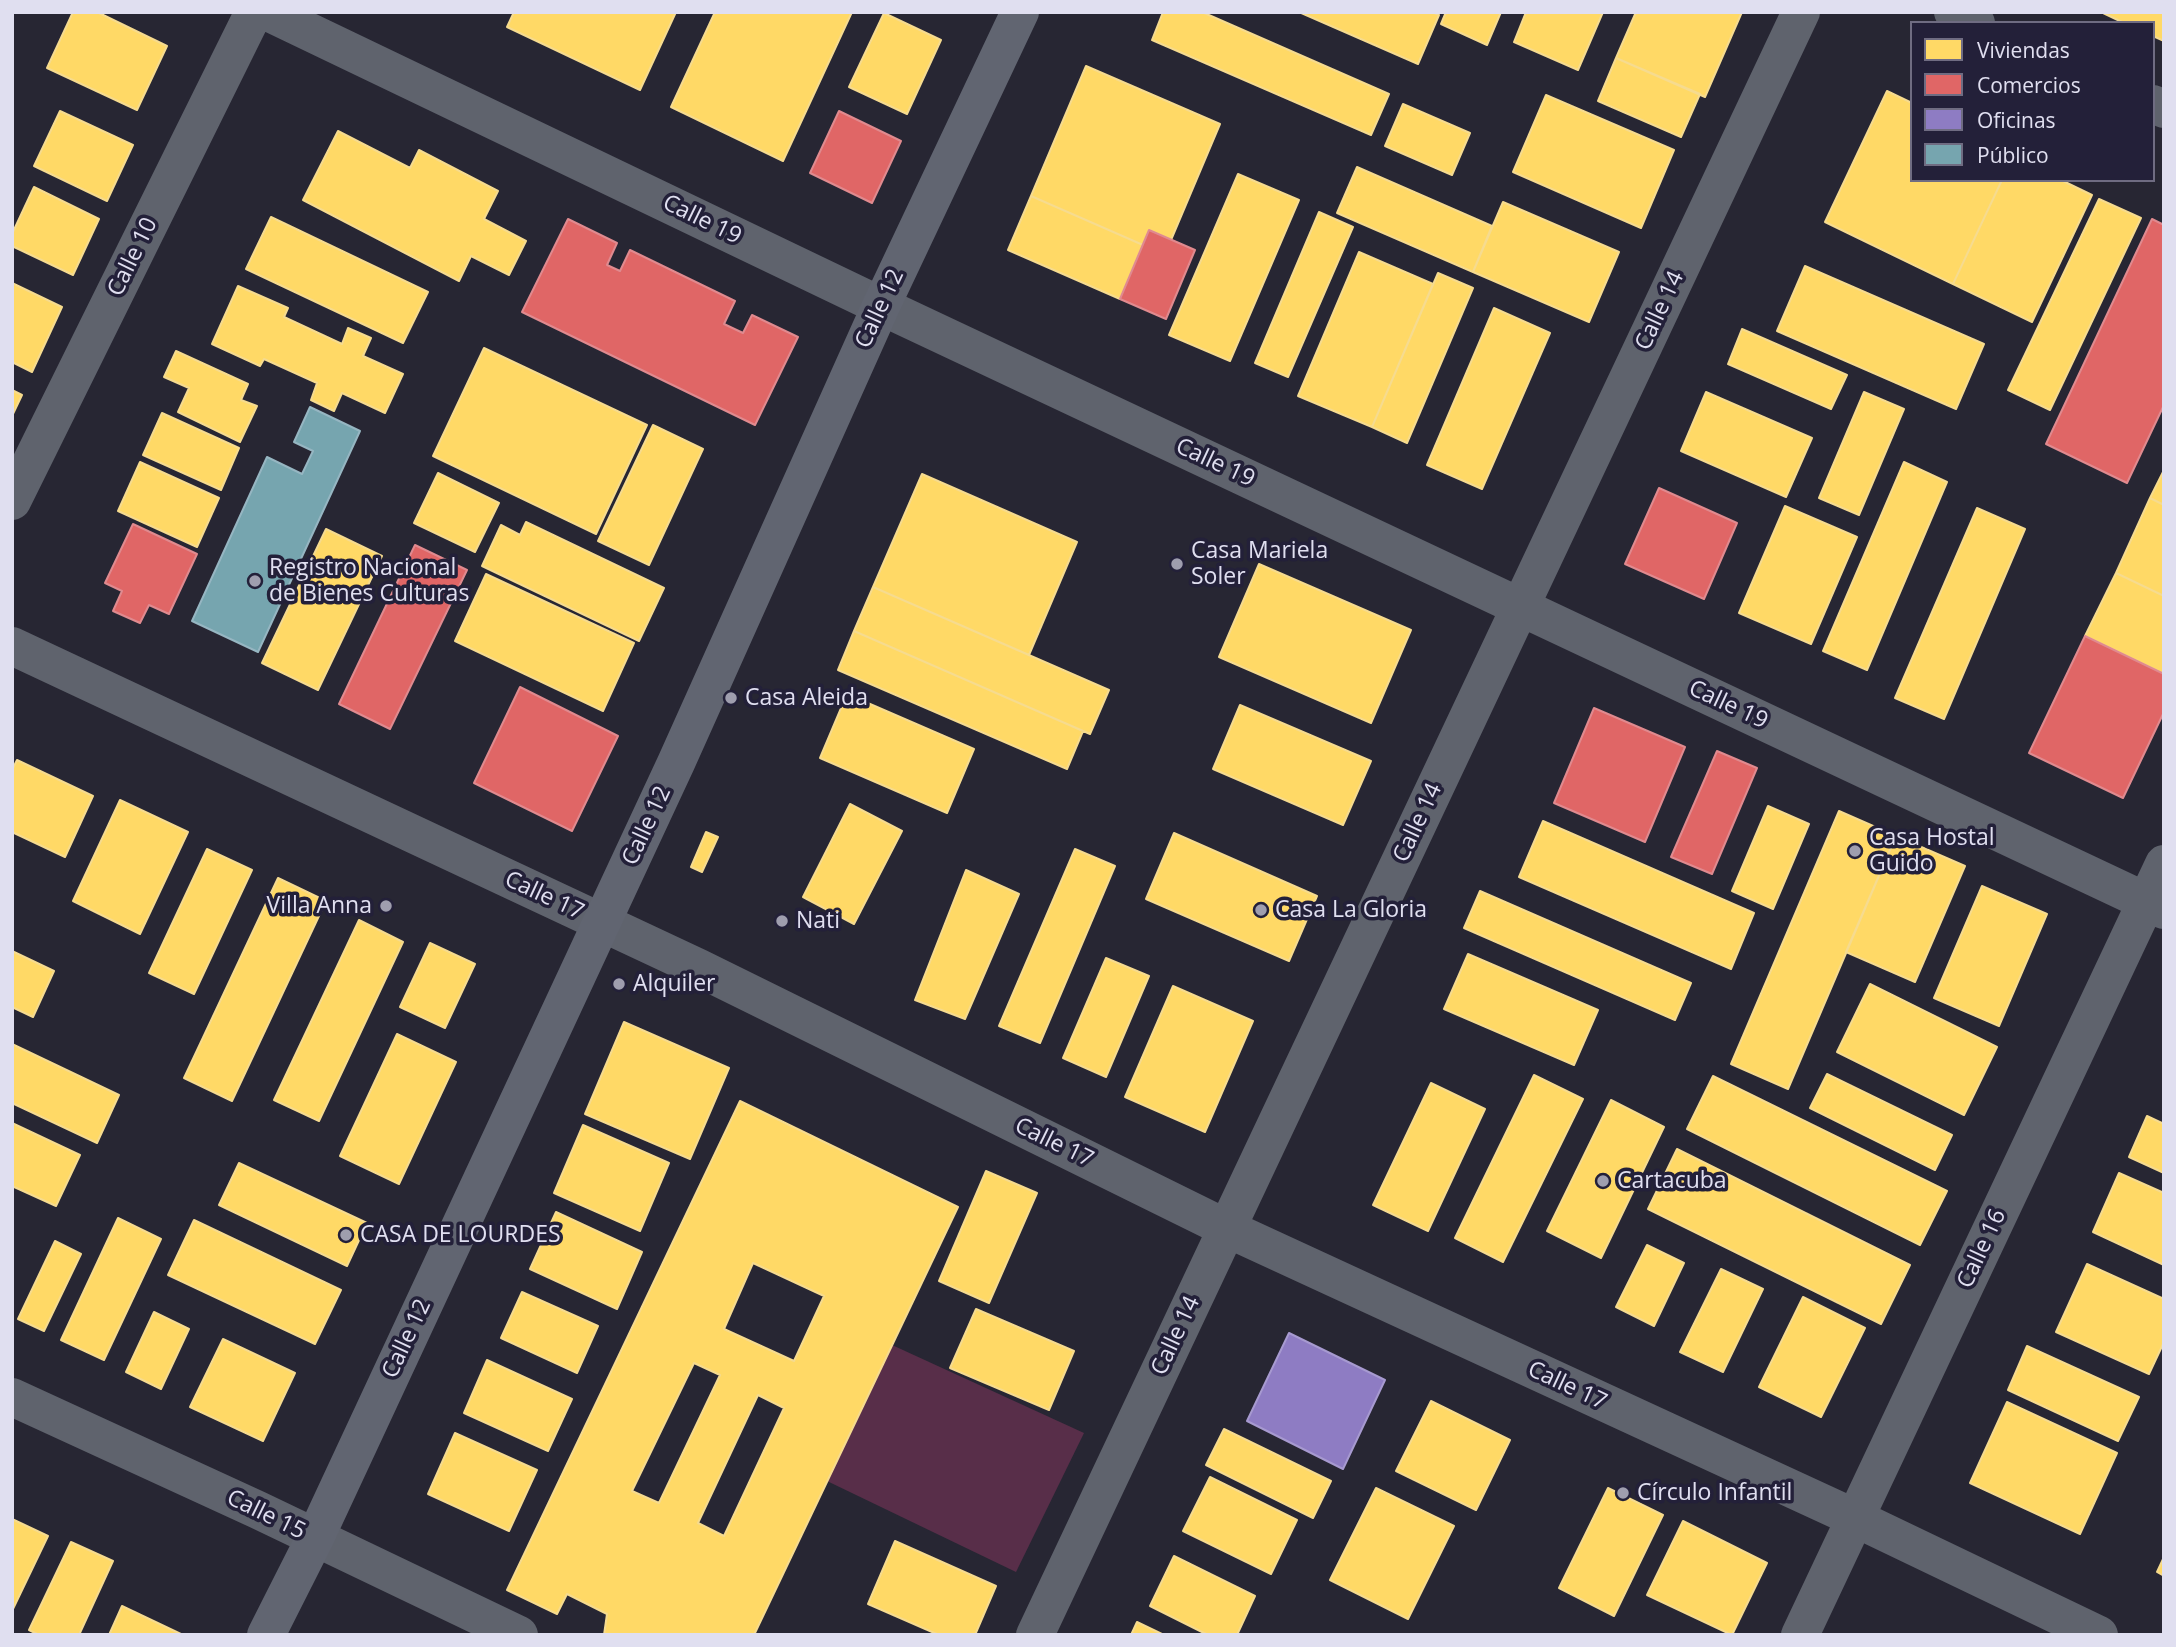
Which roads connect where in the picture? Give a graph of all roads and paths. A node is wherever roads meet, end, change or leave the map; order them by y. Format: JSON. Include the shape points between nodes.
{"nodes":[{"id":1,"x":254,"y":12,"type":"edge"},
{"id":2,"x":268,"y":12,"type":"edge"},
{"id":3,"x":1020,"y":12,"type":"edge"},
{"id":4,"x":1801,"y":12,"type":"edge"},
{"id":5,"x":1953,"y":12,"type":"edge"},
{"id":6,"x":1972,"y":21,"type":"edge"},
{"id":7,"x":881,"y":306,"type":"junction"},
{"id":8,"x":12,"y":501,"type":"edge"},
{"id":9,"x":1520,"y":607,"type":"junction"},
{"id":10,"x":12,"y":646,"type":"edge"},
{"id":11,"x":2164,"y":863,"type":"edge"},
{"id":12,"x":2155,"y":906,"type":"edge"},
{"id":13,"x":601,"y":923,"type":"junction"},
{"id":14,"x":1226,"y":1228,"type":"junction"},
{"id":15,"x":12,"y":1396,"type":"edge"},
{"id":16,"x":1855,"y":1518,"type":"junction"},
{"id":17,"x":315,"y":1538,"type":"junction"},
{"id":18,"x":265,"y":1635,"type":"edge"},
{"id":19,"x":519,"y":1635,"type":"edge"},
{"id":20,"x":1035,"y":1635,"type":"edge"},
{"id":21,"x":1800,"y":1635,"type":"edge"},
{"id":22,"x":2099,"y":1635,"type":"edge"}],
"edges":[{"from":1,"to":8,"type":"street","name":"Calle 10"},
{"from":2,"to":7,"type":"street","name":"Calle 19"},
{"from":3,"to":7,"type":"main road","name":"Calle 12"},
{"from":4,"to":9,"type":"street","name":"Calle 14"},
{"from":5,"to":6,"type":"street"},
{"from":7,"to":9,"type":"street","name":"Calle 19"},
{"from":7,"to":13,"type":"main road","name":"Calle 12"},
{"from":9,"to":12,"type":"street","name":"Calle 19"},
{"from":9,"to":14,"type":"street","name":"Calle 14"},
{"from":10,"to":13,"type":"street","name":"Calle 17"},
{"from":11,"to":12,"type":"street","name":"Calle 16"},
{"from":12,"to":16,"type":"street","name":"Calle 16"},
{"from":13,"to":14,"type":"street","name":"Calle 17"},
{"from":13,"to":17,"type":"main road","name":"Calle 12"},
{"from":14,"to":16,"type":"street","name":"Calle 17"},
{"from":14,"to":20,"type":"street","name":"Calle 14"},
{"from":15,"to":17,"type":"street","name":"Calle 15"},
{"from":16,"to":21,"type":"street","name":"Calle 16"},
{"from":16,"to":22,"type":"street","name":"Calle 17"},
{"from":17,"to":18,"type":"main road","name":"Calle 12"},
{"from":17,"to":19,"type":"street","name":"Calle 15"}]}
